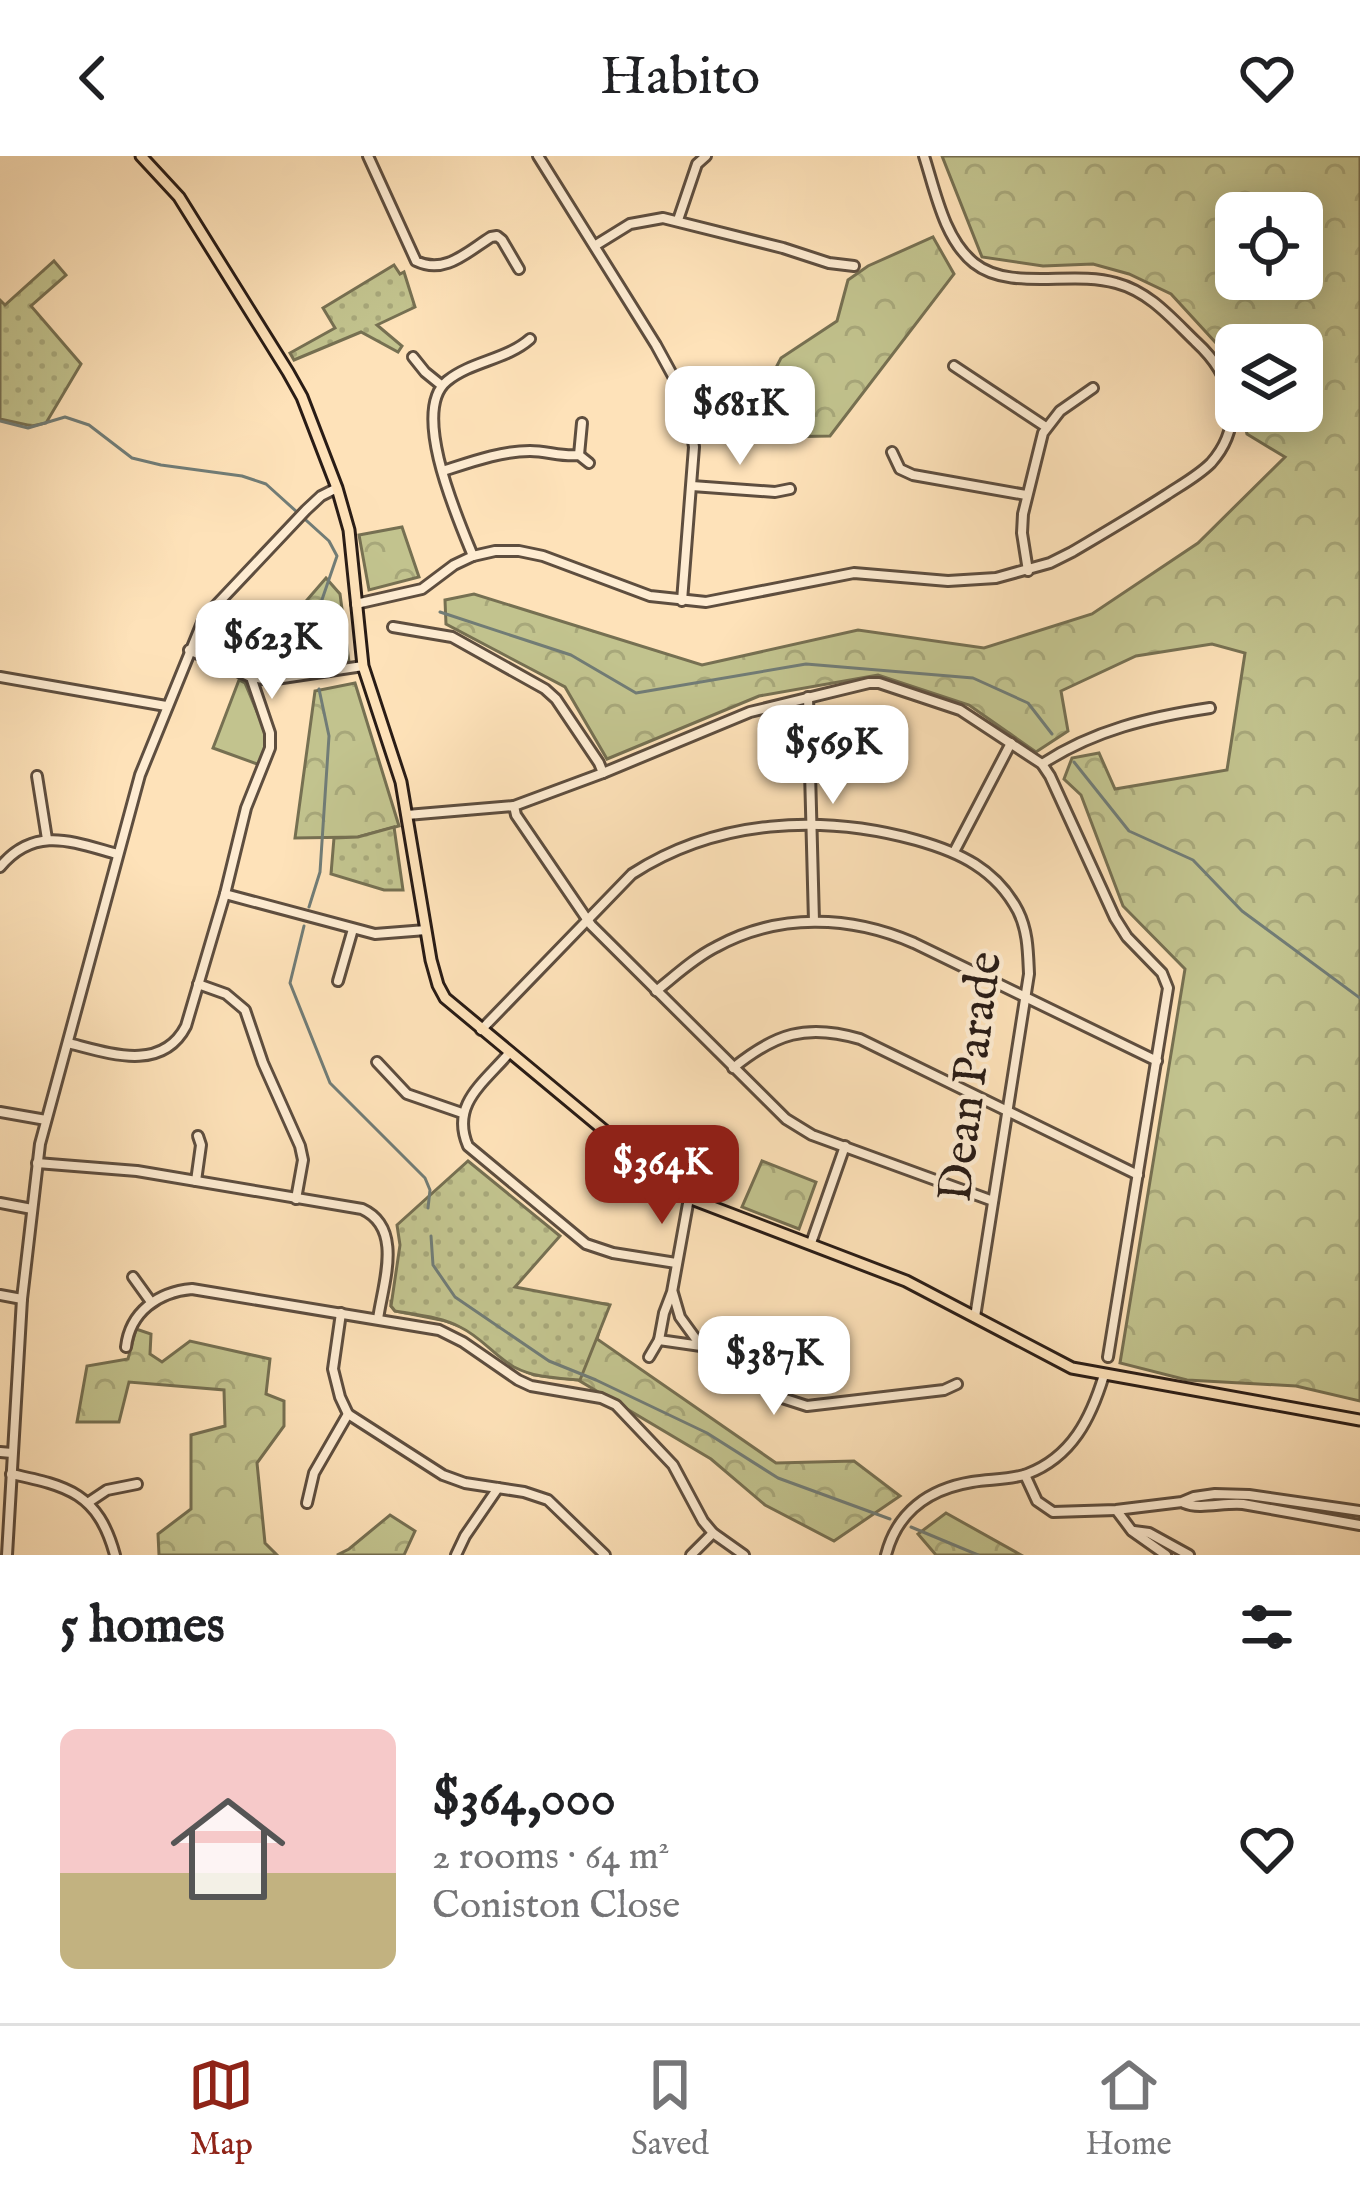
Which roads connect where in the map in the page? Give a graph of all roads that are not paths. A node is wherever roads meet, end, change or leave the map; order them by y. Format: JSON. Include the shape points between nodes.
{"nodes":[{"id":1,"x":141,"y":156,"type":"edge"},
{"id":2,"x":368,"y":156,"type":"edge"},
{"id":3,"x":538,"y":156,"type":"edge"},
{"id":4,"x":688,"y":156,"type":"edge"},
{"id":5,"x":706,"y":156,"type":"edge"},
{"id":6,"x":924,"y":156,"type":"edge"},
{"id":7,"x":697,"y":164,"type":"junction"},
{"id":8,"x":678,"y":220,"type":"junction"},
{"id":9,"x":596,"y":245,"type":"junction"},
{"id":10,"x":854,"y":266,"type":"dead end"},
{"id":11,"x":519,"y":269,"type":"dead end"},
{"id":12,"x":530,"y":339,"type":"dead end"},
{"id":13,"x":413,"y":357,"type":"dead end"},
{"id":14,"x":954,"y":366,"type":"dead end"},
{"id":15,"x":442,"y":385,"type":"junction"},
{"id":16,"x":1093,"y":388,"type":"dead end"},
{"id":17,"x":582,"y":423,"type":"dead end"},
{"id":18,"x":1046,"y":427,"type":"junction"},
{"id":19,"x":892,"y":452,"type":"dead end"},
{"id":20,"x":579,"y":455,"type":"junction"},
{"id":21,"x":589,"y":463,"type":"dead end"},
{"id":22,"x":443,"y":471,"type":"junction"},
{"id":23,"x":692,"y":486,"type":"junction"},
{"id":24,"x":338,"y":488,"type":"junction"},
{"id":25,"x":790,"y":489,"type":"dead end"},
{"id":26,"x":1026,"y":495,"type":"junction"},
{"id":27,"x":473,"y":556,"type":"junction"},
{"id":28,"x":1028,"y":571,"type":"junction"},
{"id":29,"x":682,"y":601,"type":"junction"},
{"id":30,"x":356,"y":604,"type":"junction"},
{"id":31,"x":394,"y":627,"type":"dead end"},
{"id":32,"x":189,"y":650,"type":"junction"},
{"id":33,"x":363,"y":666,"type":"junction"},
{"id":34,"x":251,"y":676,"type":"junction"},
{"id":35,"x":0,"y":677,"type":"edge"},
{"id":36,"x":808,"y":698,"type":"junction"},
{"id":37,"x":166,"y":706,"type":"junction"},
{"id":38,"x":1210,"y":708,"type":"dead end"},
{"id":39,"x":1011,"y":743,"type":"junction"},
{"id":40,"x":1042,"y":764,"type":"junction"},
{"id":41,"x":602,"y":773,"type":"junction"},
{"id":42,"x":37,"y":776,"type":"dead end"},
{"id":43,"x":514,"y":806,"type":"junction"},
{"id":44,"x":406,"y":815,"type":"junction"},
{"id":45,"x":812,"y":824,"type":"junction"},
{"id":46,"x":47,"y":839,"type":"junction"},
{"id":47,"x":954,"y":852,"type":"junction"},
{"id":48,"x":117,"y":854,"type":"junction"},
{"id":49,"x":0,"y":867,"type":"edge"},
{"id":50,"x":225,"y":894,"type":"junction"},
{"id":51,"x":586,"y":920,"type":"junction"},
{"id":52,"x":814,"y":921,"type":"junction"},
{"id":53,"x":352,"y":929,"type":"junction"},
{"id":54,"x":426,"y":930,"type":"junction"},
{"id":55,"x":338,"y":981,"type":"dead end"},
{"id":56,"x":198,"y":985,"type":"junction"},
{"id":57,"x":656,"y":991,"type":"junction"},
{"id":58,"x":1026,"y":999,"type":"junction"},
{"id":59,"x":481,"y":1030,"type":"junction"},
{"id":60,"x":68,"y":1043,"type":"junction"},
{"id":61,"x":509,"y":1052,"type":"junction"},
{"id":62,"x":1156,"y":1060,"type":"junction"},
{"id":63,"x":377,"y":1062,"type":"dead end"},
{"id":64,"x":733,"y":1068,"type":"junction"},
{"id":65,"x":0,"y":1112,"type":"edge"},
{"id":66,"x":462,"y":1113,"type":"junction"},
{"id":67,"x":1008,"y":1113,"type":"junction"},
{"id":68,"x":46,"y":1120,"type":"junction"},
{"id":69,"x":198,"y":1136,"type":"dead end"},
{"id":70,"x":845,"y":1146,"type":"junction"},
{"id":71,"x":37,"y":1163,"type":"junction"},
{"id":72,"x":1138,"y":1175,"type":"junction"},
{"id":73,"x":196,"y":1181,"type":"junction"},
{"id":74,"x":296,"y":1198,"type":"junction"},
{"id":75,"x":688,"y":1198,"type":"junction"},
{"id":76,"x":993,"y":1202,"type":"junction"},
{"id":77,"x":0,"y":1203,"type":"edge"},
{"id":78,"x":32,"y":1209,"type":"junction"},
{"id":79,"x":811,"y":1243,"type":"junction"},
{"id":80,"x":676,"y":1264,"type":"junction"},
{"id":81,"x":133,"y":1277,"type":"dead end"},
{"id":82,"x":672,"y":1292,"type":"junction"},
{"id":83,"x":0,"y":1295,"type":"edge"},
{"id":84,"x":22,"y":1299,"type":"junction"},
{"id":85,"x":151,"y":1302,"type":"junction"},
{"id":86,"x":341,"y":1313,"type":"junction"},
{"id":87,"x":975,"y":1317,"type":"junction"},
{"id":88,"x":378,"y":1319,"type":"junction"},
{"id":89,"x":659,"y":1340,"type":"junction"},
{"id":90,"x":701,"y":1346,"type":"junction"},
{"id":91,"x":126,"y":1347,"type":"dead end"},
{"id":92,"x":1108,"y":1357,"type":"dead end"},
{"id":93,"x":650,"y":1358,"type":"dead end"},
{"id":94,"x":1104,"y":1375,"type":"junction"},
{"id":95,"x":957,"y":1384,"type":"dead end"},
{"id":96,"x":348,"y":1414,"type":"junction"},
{"id":97,"x":1360,"y":1420,"type":"edge"},
{"id":98,"x":0,"y":1452,"type":"edge"},
{"id":99,"x":12,"y":1453,"type":"junction"},
{"id":100,"x":10,"y":1474,"type":"junction"},
{"id":101,"x":1024,"y":1475,"type":"junction"},
{"id":102,"x":137,"y":1484,"type":"dead end"},
{"id":103,"x":498,"y":1489,"type":"junction"},
{"id":104,"x":89,"y":1502,"type":"junction"},
{"id":105,"x":1183,"y":1502,"type":"junction"},
{"id":106,"x":307,"y":1503,"type":"dead end"},
{"id":107,"x":1116,"y":1510,"type":"junction"},
{"id":108,"x":1360,"y":1510,"type":"edge"},
{"id":109,"x":1360,"y":1525,"type":"edge"},
{"id":110,"x":1132,"y":1531,"type":"junction"},
{"id":111,"x":713,"y":1533,"type":"junction"},
{"id":112,"x":604,"y":1554,"type":"edge"},
{"id":113,"x":8,"y":1555,"type":"edge"},
{"id":114,"x":115,"y":1555,"type":"edge"},
{"id":115,"x":456,"y":1555,"type":"edge"},
{"id":116,"x":691,"y":1555,"type":"edge"},
{"id":117,"x":744,"y":1555,"type":"edge"},
{"id":118,"x":886,"y":1555,"type":"edge"},
{"id":119,"x":1166,"y":1555,"type":"edge"},
{"id":120,"x":1189,"y":1555,"type":"edge"}],
"edges":[{"from":1,"to":24,"type":"main road","via":[[179,197],[288,372]]},
{"from":2,"to":11,"type":"street","via":[[416,261],[441,267],[494,236]]},
{"from":3,"to":9,"type":"street"},
{"from":4,"to":7,"type":"street"},
{"from":5,"to":7,"type":"street"},
{"from":6,"to":28,"type":"street","via":[[955,241],[976,265],[1009,277],[1129,287],[1208,353],[1227,382],[1227,434],[1203,470]]},
{"from":7,"to":8,"type":"street"},
{"from":8,"to":9,"type":"street","via":[[630,224]]},
{"from":8,"to":10,"type":"street"},
{"from":9,"to":23,"type":"street","via":[[686,400]]},
{"from":12,"to":15,"type":"street"},
{"from":13,"to":15,"type":"street"},
{"from":14,"to":18,"type":"street"},
{"from":15,"to":22,"type":"street","via":[[431,416]]},
{"from":16,"to":18,"type":"street"},
{"from":17,"to":20,"type":"street"},
{"from":18,"to":26,"type":"street"},
{"from":19,"to":26,"type":"street","via":[[913,475]]},
{"from":20,"to":21,"type":"street"},
{"from":20,"to":22,"type":"street","via":[[509,453]]},
{"from":22,"to":27,"type":"street"},
{"from":23,"to":25,"type":"street"},
{"from":23,"to":29,"type":"street"},
{"from":24,"to":30,"type":"main road"},
{"from":24,"to":32,"type":"street","via":[[306,510],[204,618]]},
{"from":26,"to":28,"type":"street"},
{"from":27,"to":29,"type":"street","via":[[519,550]]},
{"from":27,"to":30,"type":"street","via":[[422,589]]},
{"from":28,"to":29,"type":"street","via":[[974,580],[854,573]]},
{"from":30,"to":33,"type":"main road"},
{"from":31,"to":41,"type":"street","via":[[452,637],[545,688]]},
{"from":32,"to":34,"type":"street"},
{"from":32,"to":37,"type":"street"},
{"from":33,"to":34,"type":"street","via":[[287,679]]},
{"from":33,"to":44,"type":"main road"},
{"from":34,"to":50,"type":"street","via":[[271,748]]},
{"from":35,"to":37,"type":"street"},
{"from":36,"to":39,"type":"street","via":[[879,683],[960,710]]},
{"from":36,"to":41,"type":"street","via":[[750,712]]},
{"from":36,"to":45,"type":"street"},
{"from":37,"to":48,"type":"street"},
{"from":38,"to":40,"type":"street","via":[[1124,725]]},
{"from":39,"to":40,"type":"street"},
{"from":39,"to":47,"type":"street"},
{"from":40,"to":62,"type":"street","via":[[1120,928],[1166,980]]},
{"from":41,"to":43,"type":"street"},
{"from":42,"to":46,"type":"street"},
{"from":43,"to":44,"type":"street"},
{"from":43,"to":51,"type":"street"},
{"from":44,"to":54,"type":"main road"},
{"from":45,"to":47,"type":"street","name":"Dean Parade","via":[[874,830]]},
{"from":45,"to":51,"type":"street","name":"Dean Parade","via":[[685,847],[632,874]]},
{"from":45,"to":52,"type":"street"},
{"from":46,"to":48,"type":"street"},
{"from":46,"to":49,"type":"street"},
{"from":47,"to":58,"type":"street","name":"Dean Parade","via":[[994,877],[1017,910],[1028,946]]},
{"from":48,"to":60,"type":"street"},
{"from":50,"to":53,"type":"street"},
{"from":50,"to":56,"type":"street"},
{"from":51,"to":57,"type":"street"},
{"from":51,"to":59,"type":"street","name":"Dean Parade"},
{"from":52,"to":57,"type":"street","via":[[730,940]]},
{"from":52,"to":58,"type":"street","via":[[898,936]]},
{"from":53,"to":54,"type":"street"},
{"from":53,"to":55,"type":"street"},
{"from":54,"to":59,"type":"main road","via":[[445,998]]},
{"from":56,"to":60,"type":"street","via":[[180,1037],[156,1052],[125,1058]]},
{"from":56,"to":74,"type":"street","via":[[245,1010],[300,1146]]},
{"from":57,"to":64,"type":"street"},
{"from":58,"to":62,"type":"street"},
{"from":58,"to":67,"type":"street","name":"Dean Parade"},
{"from":59,"to":61,"type":"main road"},
{"from":60,"to":68,"type":"street"},
{"from":61,"to":66,"type":"street"},
{"from":61,"to":75,"type":"main road"},
{"from":62,"to":72,"type":"street"},
{"from":63,"to":66,"type":"street","via":[[407,1094]]},
{"from":64,"to":67,"type":"street","via":[[781,1037],[833,1032]]},
{"from":64,"to":70,"type":"street","via":[[798,1128]]},
{"from":65,"to":68,"type":"street"},
{"from":66,"to":80,"type":"street","via":[[476,1156],[586,1244]]},
{"from":67,"to":72,"type":"street"},
{"from":67,"to":76,"type":"street","name":"Dean Parade"},
{"from":68,"to":71,"type":"street"},
{"from":69,"to":73,"type":"street"},
{"from":70,"to":76,"type":"street"},
{"from":70,"to":79,"type":"street"},
{"from":71,"to":73,"type":"street"},
{"from":71,"to":78,"type":"street"},
{"from":72,"to":92,"type":"street"},
{"from":73,"to":74,"type":"street"},
{"from":74,"to":88,"type":"street","via":[[362,1209],[382,1223],[388,1252]]},
{"from":75,"to":79,"type":"main road"},
{"from":75,"to":80,"type":"street"},
{"from":76,"to":87,"type":"street","name":"Dean Parade"},
{"from":77,"to":78,"type":"street"},
{"from":78,"to":84,"type":"street"},
{"from":79,"to":87,"type":"main road"},
{"from":80,"to":82,"type":"street"},
{"from":81,"to":85,"type":"street"},
{"from":82,"to":89,"type":"street"},
{"from":82,"to":90,"type":"street"},
{"from":83,"to":84,"type":"street"},
{"from":84,"to":99,"type":"street"},
{"from":85,"to":86,"type":"street","via":[[192,1288]]},
{"from":85,"to":91,"type":"street","via":[[133,1322]]},
{"from":86,"to":88,"type":"street"},
{"from":86,"to":96,"type":"street","via":[[333,1370]]},
{"from":87,"to":94,"type":"main road","via":[[1072,1368]]},
{"from":88,"to":111,"type":"street","via":[[448,1333],[531,1386],[616,1405],[673,1465]]},
{"from":89,"to":90,"type":"street"},
{"from":89,"to":93,"type":"street"},
{"from":90,"to":95,"type":"street","via":[[776,1396],[807,1406]]},
{"from":94,"to":97,"type":"main road"},
{"from":94,"to":101,"type":"street","via":[[1082,1430]]},
{"from":96,"to":103,"type":"street","via":[[443,1475]]},
{"from":96,"to":106,"type":"street","via":[[314,1473]]},
{"from":98,"to":99,"type":"street"},
{"from":99,"to":100,"type":"street"},
{"from":100,"to":104,"type":"street","via":[[62,1486]]},
{"from":100,"to":113,"type":"street"},
{"from":101,"to":107,"type":"street","via":[[1048,1510]]},
{"from":101,"to":118,"type":"street","via":[[922,1499]]},
{"from":102,"to":104,"type":"street"},
{"from":103,"to":112,"type":"street","via":[[548,1500]]},
{"from":103,"to":115,"type":"street"},
{"from":104,"to":114,"type":"street"},
{"from":105,"to":107,"type":"street"},
{"from":105,"to":108,"type":"street","via":[[1249,1495]]},
{"from":105,"to":109,"type":"street"},
{"from":107,"to":110,"type":"street"},
{"from":110,"to":119,"type":"street"},
{"from":110,"to":120,"type":"street"},
{"from":111,"to":116,"type":"street"},
{"from":111,"to":117,"type":"street"}]}
